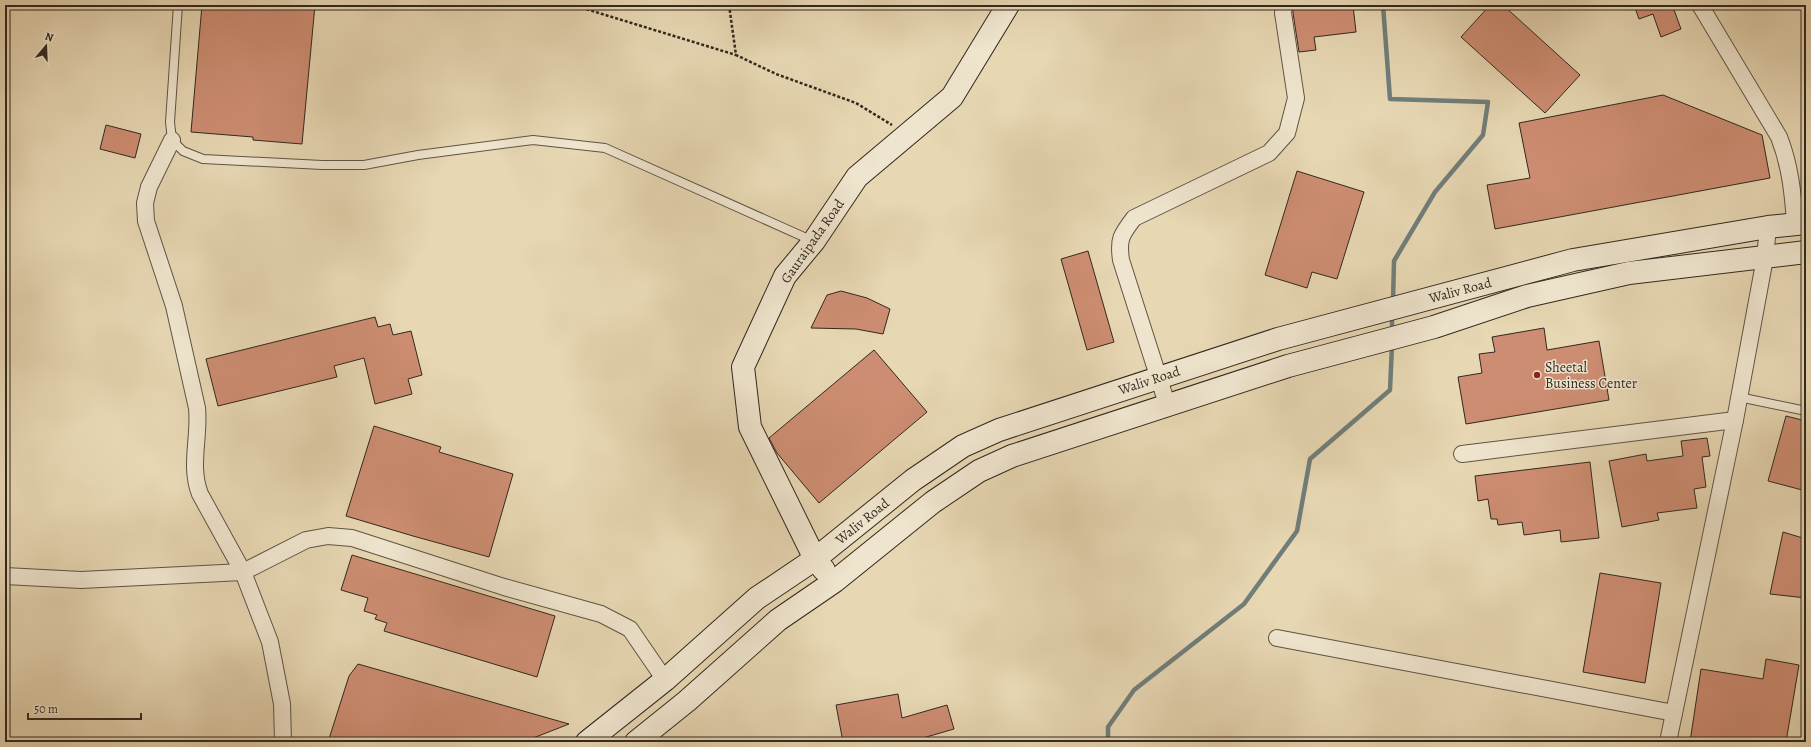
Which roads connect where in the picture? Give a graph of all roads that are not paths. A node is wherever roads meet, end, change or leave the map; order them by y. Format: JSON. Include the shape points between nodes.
{"nodes":[{"id":1,"x":178,"y":5,"type":"edge"},
{"id":2,"x":1008,"y":5,"type":"edge"},
{"id":3,"x":1284,"y":5,"type":"edge"},
{"id":4,"x":1700,"y":5,"type":"edge"},
{"id":5,"x":172,"y":140,"type":"junction"},
{"id":6,"x":1801,"y":223,"type":"edge"},
{"id":7,"x":1768,"y":227,"type":"junction"},
{"id":8,"x":814,"y":241,"type":"junction"},
{"id":9,"x":1806,"y":252,"type":"edge"},
{"id":10,"x":1765,"y":258,"type":"junction"},
{"id":11,"x":1158,"y":377,"type":"junction"},
{"id":12,"x":1739,"y":397,"type":"junction"},
{"id":13,"x":1167,"y":404,"type":"junction"},
{"id":14,"x":1806,"y":411,"type":"edge"},
{"id":15,"x":1735,"y":420,"type":"junction"},
{"id":16,"x":1462,"y":454,"type":"dead end"},
{"id":17,"x":815,"y":559,"type":"junction"},
{"id":18,"x":243,"y":572,"type":"junction"},
{"id":19,"x":5,"y":576,"type":"edge"},
{"id":20,"x":833,"y":582,"type":"junction"},
{"id":21,"x":1277,"y":638,"type":"dead end"},
{"id":22,"x":665,"y":680,"type":"junction"},
{"id":23,"x":1674,"y":713,"type":"junction"},
{"id":24,"x":283,"y":742,"type":"edge"},
{"id":25,"x":587,"y":742,"type":"edge"},
{"id":26,"x":636,"y":742,"type":"edge"},
{"id":27,"x":1668,"y":742,"type":"edge"}],
"edges":[{"from":1,"to":5,"type":"lane","via":[[170,122]]},
{"from":2,"to":8,"type":"main road","name":"Gauraipada Road","via":[[952,97],[857,177]]},
{"from":3,"to":11,"type":"street","via":[[1283,13],[1296,98],[1286,133],[1269,153],[1134,218],[1124,230],[1119,243],[1121,260]]},
{"from":4,"to":6,"type":"street","via":[[1779,137]]},
{"from":5,"to":8,"type":"lane","via":[[183,151],[203,159],[322,165],[364,165],[533,140],[605,148]]},
{"from":5,"to":18,"type":"street","via":[[149,187],[145,203],[146,221],[174,306],[197,408],[199,423],[195,482]]},
{"from":6,"to":7,"type":"main road","name":"Waliv Road"},
{"from":7,"to":10,"type":"street"},
{"from":7,"to":11,"type":"main road","name":"Waliv Road","via":[[1573,260],[1278,339]]},
{"from":8,"to":17,"type":"main road","name":"Gauraipada Road","via":[[784,276],[743,367],[750,428]]},
{"from":9,"to":10,"type":"main road","name":"Waliv Road"},
{"from":10,"to":12,"type":"street"},
{"from":10,"to":13,"type":"main road","name":"Waliv Road","via":[[1629,273],[1528,296]]},
{"from":11,"to":13,"type":"street"},
{"from":11,"to":17,"type":"main road","name":"Waliv Road","via":[[999,430],[963,446],[913,480]]},
{"from":12,"to":14,"type":"lane"},
{"from":12,"to":15,"type":"street"},
{"from":13,"to":20,"type":"main road","name":"Waliv Road","via":[[1012,456],[979,471],[933,502]]},
{"from":15,"to":16,"type":"street"},
{"from":15,"to":23,"type":"street"},
{"from":17,"to":20,"type":"main road","name":"Gauraipada Road"},
{"from":17,"to":22,"type":"main road","name":"Waliv Road","via":[[757,598]]},
{"from":18,"to":19,"type":"street","via":[[81,580]]},
{"from":18,"to":22,"type":"street","via":[[306,540],[328,536],[352,538],[504,587],[601,614],[630,629]]},
{"from":18,"to":24,"type":"street","via":[[270,642],[282,704]]},
{"from":20,"to":26,"type":"main road","name":"Waliv Road","via":[[778,620],[687,701]]},
{"from":21,"to":23,"type":"street"},
{"from":22,"to":25,"type":"main road","name":"Waliv Road"},
{"from":23,"to":27,"type":"street"}]}
